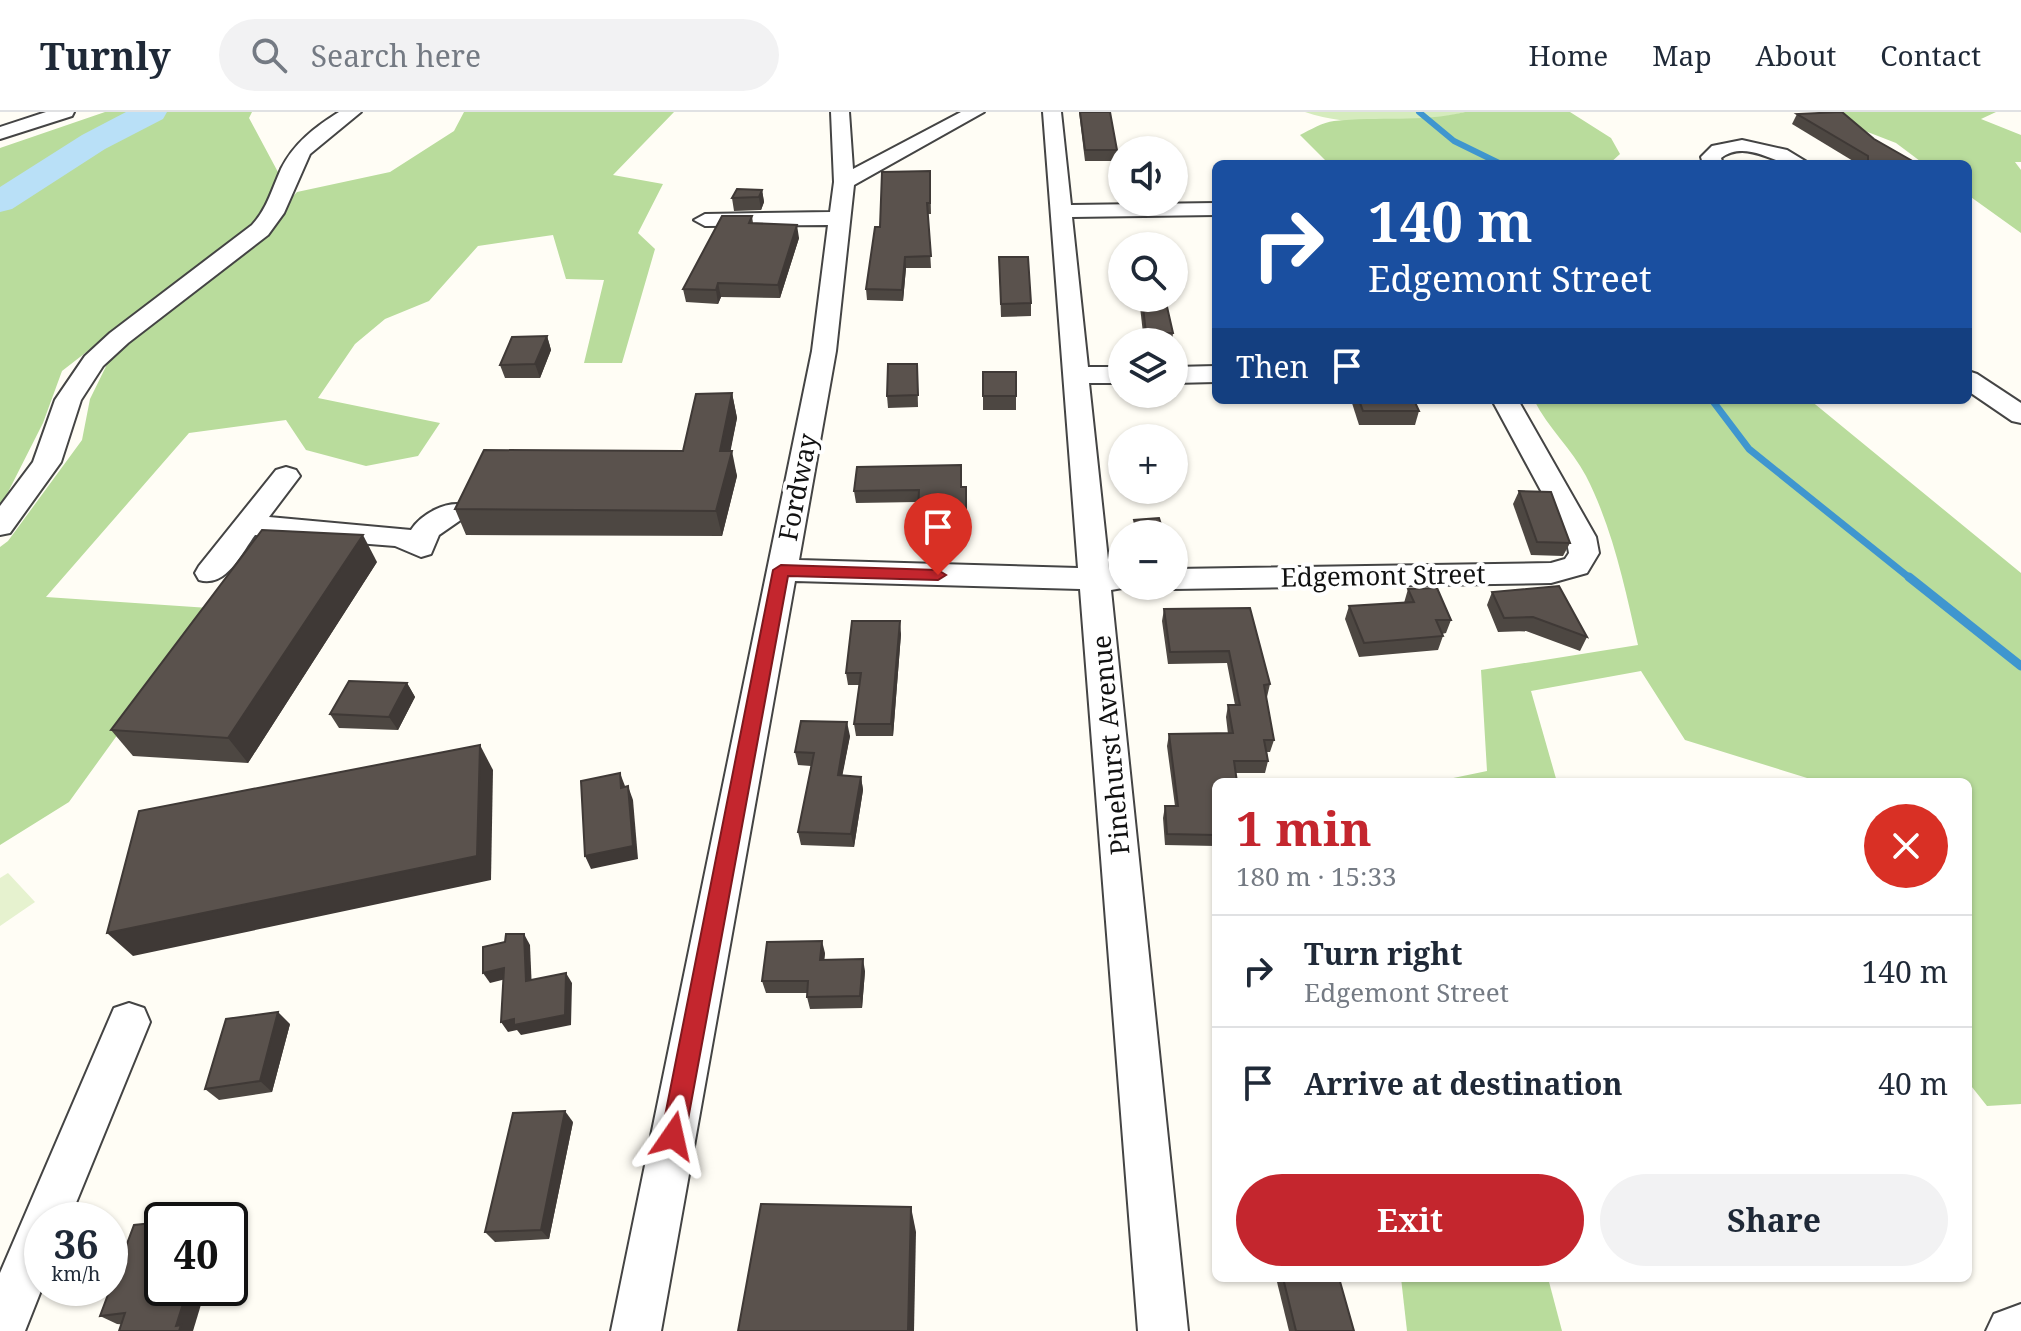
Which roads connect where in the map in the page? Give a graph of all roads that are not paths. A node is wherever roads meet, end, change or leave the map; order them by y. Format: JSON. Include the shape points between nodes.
{"nodes":[{"id":1,"x":65,"y":112,"type":"edge"},
{"id":2,"x":352,"y":112,"type":"edge"},
{"id":3,"x":840,"y":112,"type":"edge"},
{"id":4,"x":975,"y":112,"type":"edge"},
{"id":5,"x":1052,"y":112,"type":"edge"},
{"id":6,"x":0,"y":133,"type":"edge"},
{"id":7,"x":1712,"y":160,"type":"edge"},
{"id":8,"x":1792,"y":160,"type":"edge"},
{"id":9,"x":844,"y":182,"type":"junction"},
{"id":10,"x":1212,"y":209,"type":"edge"},
{"id":11,"x":1062,"y":211,"type":"junction"},
{"id":12,"x":839,"y":218,"type":"junction"},
{"id":13,"x":705,"y":220,"type":"dead end"},
{"id":14,"x":1212,"y":374,"type":"edge"},
{"id":15,"x":1077,"y":375,"type":"junction"},
{"id":16,"x":1108,"y":375,"type":"edge"},
{"id":17,"x":1188,"y":375,"type":"edge"},
{"id":18,"x":1972,"y":382,"type":"edge"},
{"id":19,"x":1507,"y":404,"type":"edge"},
{"id":20,"x":2021,"y":415,"type":"edge"},
{"id":21,"x":286,"y":476,"type":"dead end"},
{"id":22,"x":455,"y":511,"type":"edge"},
{"id":23,"x":248,"y":525,"type":"junction"},
{"id":24,"x":0,"y":526,"type":"edge"},
{"id":25,"x":781,"y":570,"type":"junction"},
{"id":26,"x":210,"y":573,"type":"dead end"},
{"id":27,"x":1108,"y":574,"type":"edge"},
{"id":28,"x":1188,"y":579,"type":"edge"},
{"id":29,"x":1108,"y":580,"type":"edge"},
{"id":30,"x":1110,"y":600,"type":"edge"},
{"id":31,"x":129,"y":1022,"type":"dead end"},
{"id":32,"x":54,"y":1202,"type":"edge"},
{"id":33,"x":24,"y":1273,"type":"edge"},
{"id":34,"x":2021,"y":1329,"type":"edge"},
{"id":35,"x":0,"y":1331,"type":"edge"},
{"id":36,"x":636,"y":1331,"type":"edge"},
{"id":37,"x":1163,"y":1331,"type":"edge"},
{"id":38,"x":2011,"y":1331,"type":"edge"}],
"edges":[{"from":1,"to":6,"type":"street"},
{"from":2,"to":24,"type":"street","via":[[306,147],[276,212],[260,230],[94,361],[68,400],[47,462]]},
{"from":3,"to":9,"type":"street","name":"Fordway"},
{"from":4,"to":9,"type":"street"},
{"from":5,"to":11,"type":"street","name":"Pinehurst Avenue"},
{"from":7,"to":8,"type":"street","via":[[1717,151],[1737,147]]},
{"from":9,"to":12,"type":"street","name":"Fordway"},
{"from":10,"to":11,"type":"street"},
{"from":11,"to":15,"type":"street","name":"Pinehurst Avenue"},
{"from":12,"to":13,"type":"street"},
{"from":12,"to":25,"type":"street","name":"Fordway","via":[[824,351]]},
{"from":14,"to":17,"type":"street"},
{"from":15,"to":16,"type":"street"},
{"from":15,"to":27,"type":"street","name":"Pinehurst Avenue"},
{"from":18,"to":20,"type":"street"},
{"from":19,"to":28,"type":"street","name":"Edgemont Street","via":[[1581,537],[1584,553],[1576,566],[1551,573]]},
{"from":21,"to":23,"type":"street"},
{"from":22,"to":23,"type":"street","via":[[426,530],[421,547],[401,537]]},
{"from":23,"to":26,"type":"street"},
{"from":25,"to":29,"type":"street"},
{"from":25,"to":36,"type":"street","name":"Fordway"},
{"from":30,"to":37,"type":"street","name":"Pinehurst Avenue"},
{"from":31,"to":32,"type":"street"},
{"from":33,"to":35,"type":"street"},
{"from":34,"to":38,"type":"street"}]}
